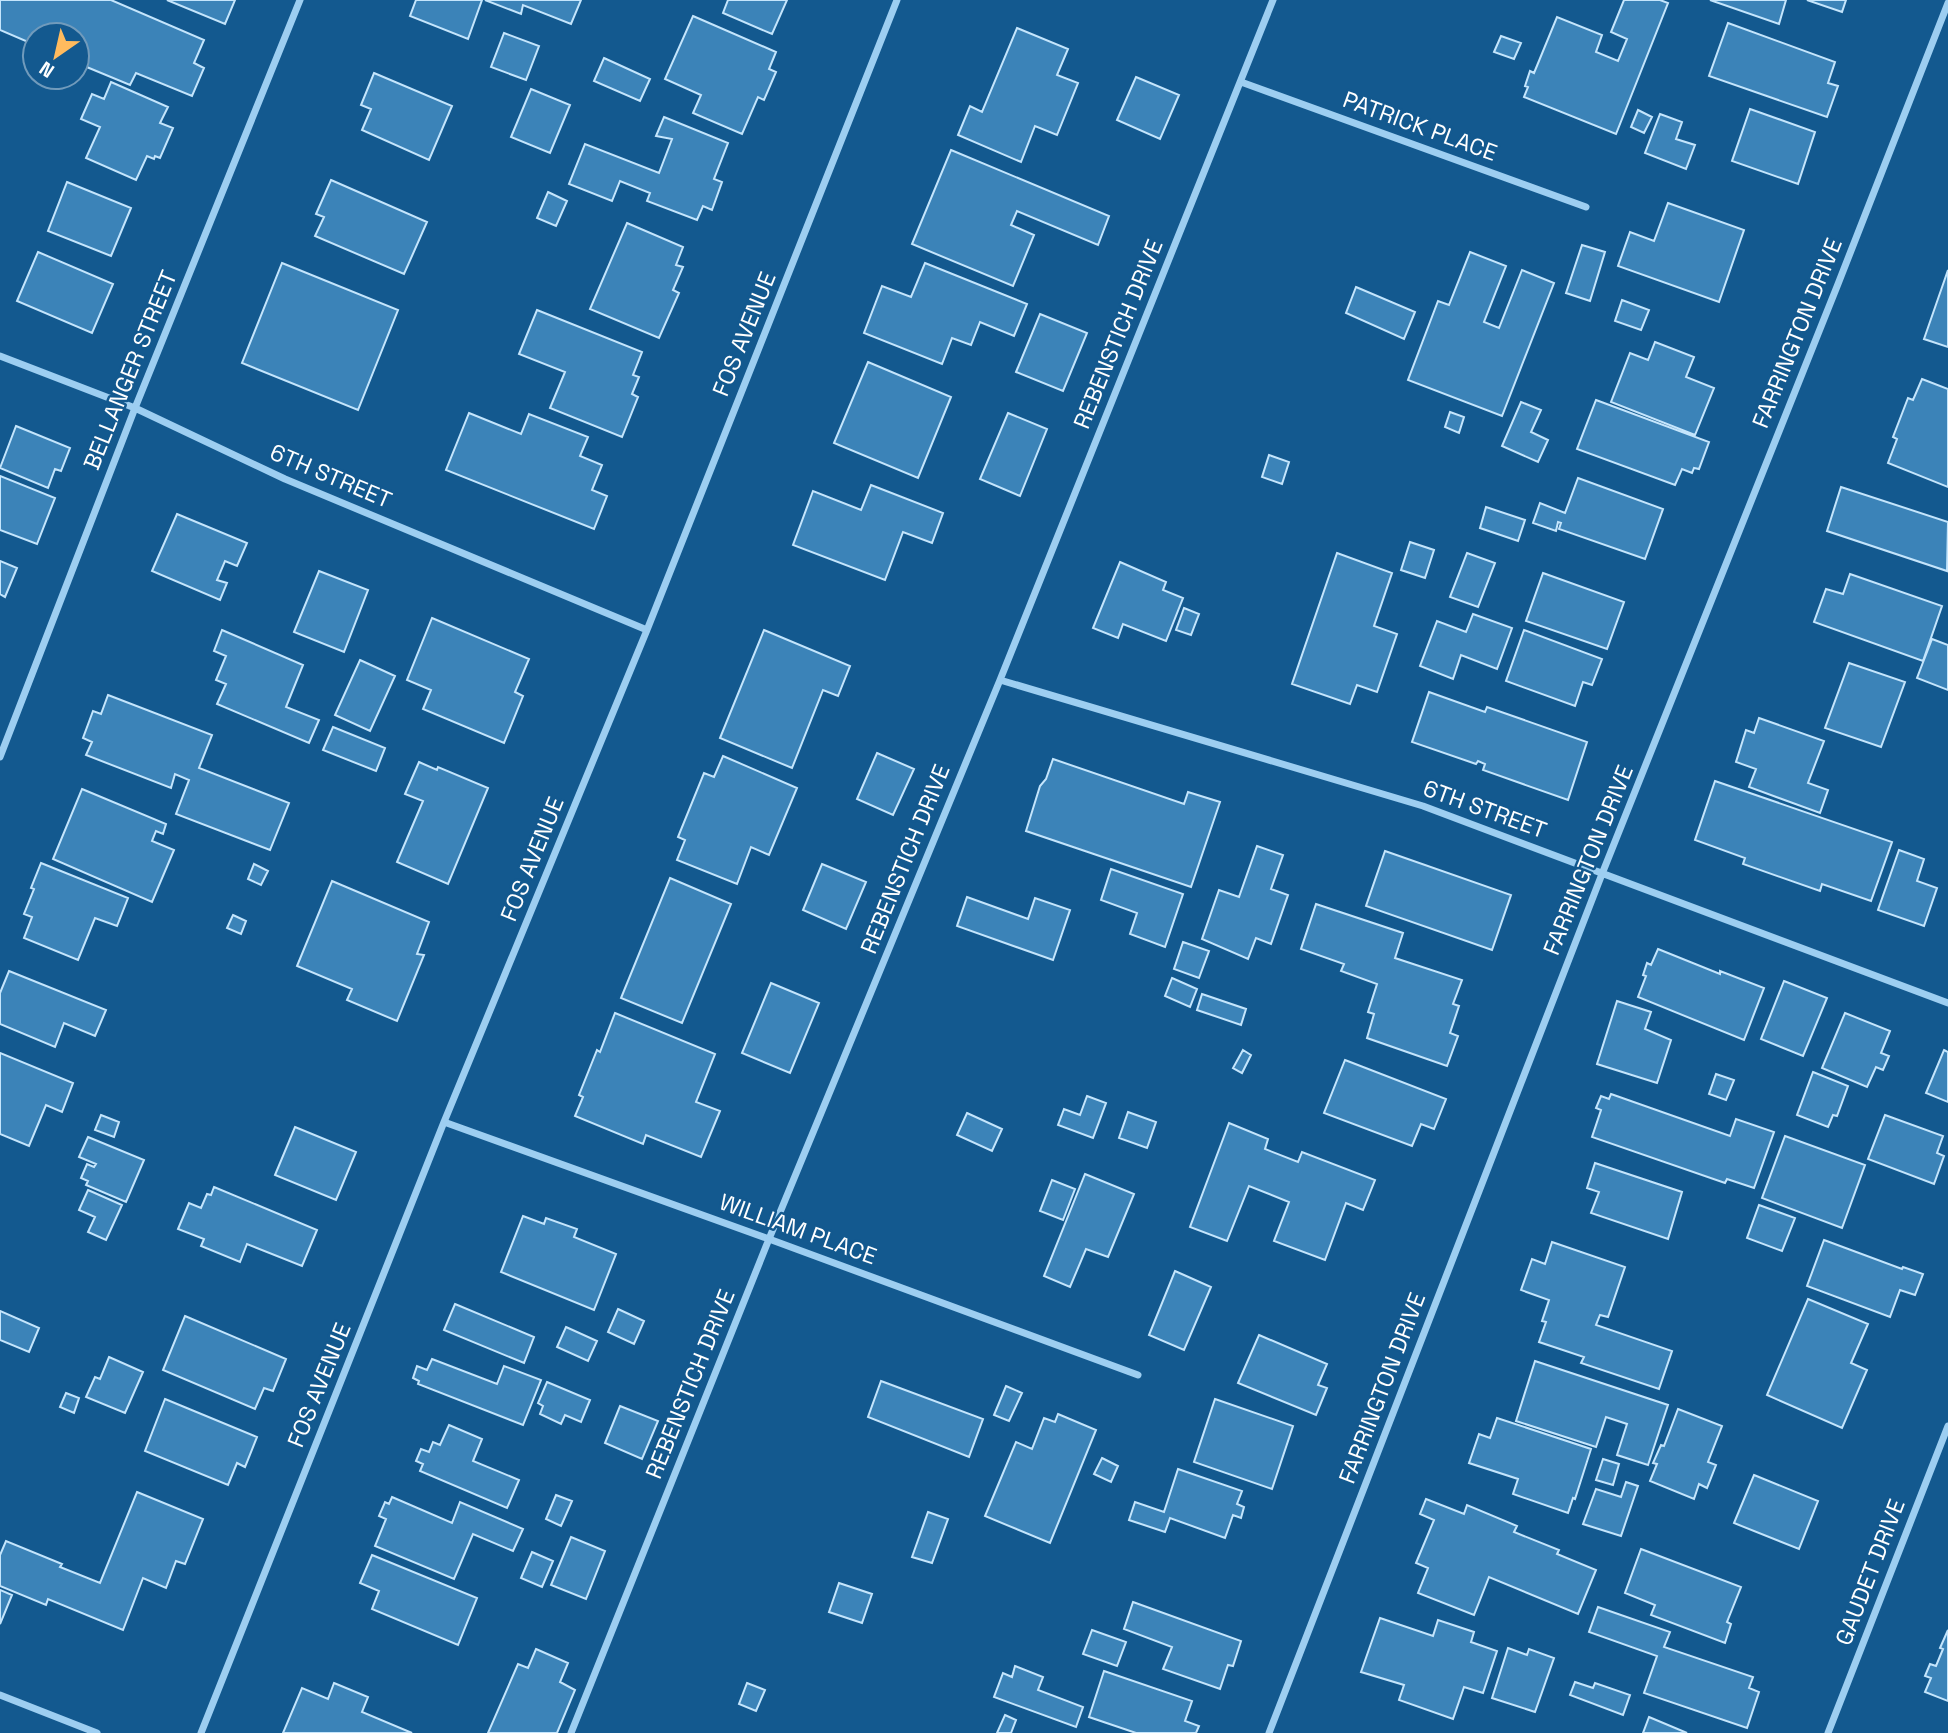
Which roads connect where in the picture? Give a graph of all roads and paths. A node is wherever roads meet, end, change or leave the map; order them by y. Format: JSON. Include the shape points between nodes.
{"nodes":[{"id":1,"x":300,"y":0,"type":"edge"},
{"id":2,"x":897,"y":0,"type":"edge"},
{"id":3,"x":1273,"y":0,"type":"edge"},
{"id":4,"x":1948,"y":3,"type":"edge"},
{"id":5,"x":1241,"y":82,"type":"junction"},
{"id":6,"x":1586,"y":206,"type":"dead end"},
{"id":7,"x":0,"y":356,"type":"edge"},
{"id":8,"x":135,"y":408,"type":"junction"},
{"id":9,"x":647,"y":630,"type":"junction"},
{"id":10,"x":999,"y":680,"type":"junction"},
{"id":11,"x":0,"y":757,"type":"edge"},
{"id":12,"x":1602,"y":874,"type":"junction"},
{"id":13,"x":1948,"y":1003,"type":"edge"},
{"id":14,"x":444,"y":1122,"type":"junction"},
{"id":15,"x":769,"y":1239,"type":"junction"},
{"id":16,"x":1138,"y":1375,"type":"dead end"},
{"id":17,"x":1948,"y":1426,"type":"edge"},
{"id":18,"x":0,"y":1695,"type":"edge"},
{"id":19,"x":97,"y":1733,"type":"edge"},
{"id":20,"x":201,"y":1733,"type":"edge"},
{"id":21,"x":571,"y":1733,"type":"edge"},
{"id":22,"x":1269,"y":1733,"type":"edge"},
{"id":23,"x":1828,"y":1733,"type":"edge"}],
"edges":[{"from":1,"to":8,"type":"street","name":"BELLANGER STREET"},
{"from":2,"to":9,"type":"street","name":"FOS AVENUE"},
{"from":3,"to":5,"type":"street","name":"REBENSTICH DRIVE"},
{"from":4,"to":12,"type":"street","name":"FARRINGTON DRIVE"},
{"from":5,"to":6,"type":"street","name":"PATRICK PLACE"},
{"from":5,"to":10,"type":"street","name":"REBENSTICH DRIVE"},
{"from":7,"to":8,"type":"street","name":"6TH STREET"},
{"from":8,"to":9,"type":"street","name":"6TH STREET","via":[[285,479]]},
{"from":8,"to":11,"type":"street","name":"BELLANGER STREET"},
{"from":9,"to":14,"type":"street","name":"FOS AVENUE"},
{"from":10,"to":12,"type":"street","name":"6TH STREET","via":[[1423,806]]},
{"from":10,"to":15,"type":"street","name":"REBENSTICH DRIVE"},
{"from":12,"to":13,"type":"street","name":"6TH STREET"},
{"from":12,"to":22,"type":"street","name":"FARRINGTON DRIVE"},
{"from":14,"to":15,"type":"street","name":"WILLIAM PLACE"},
{"from":14,"to":20,"type":"street","name":"FOS AVENUE"},
{"from":15,"to":16,"type":"street","name":"WILLIAM PLACE"},
{"from":15,"to":21,"type":"street","name":"REBENSTICH DRIVE"},
{"from":17,"to":23,"type":"street","name":"GAUDET DRIVE"},
{"from":18,"to":19,"type":"street"}]}
